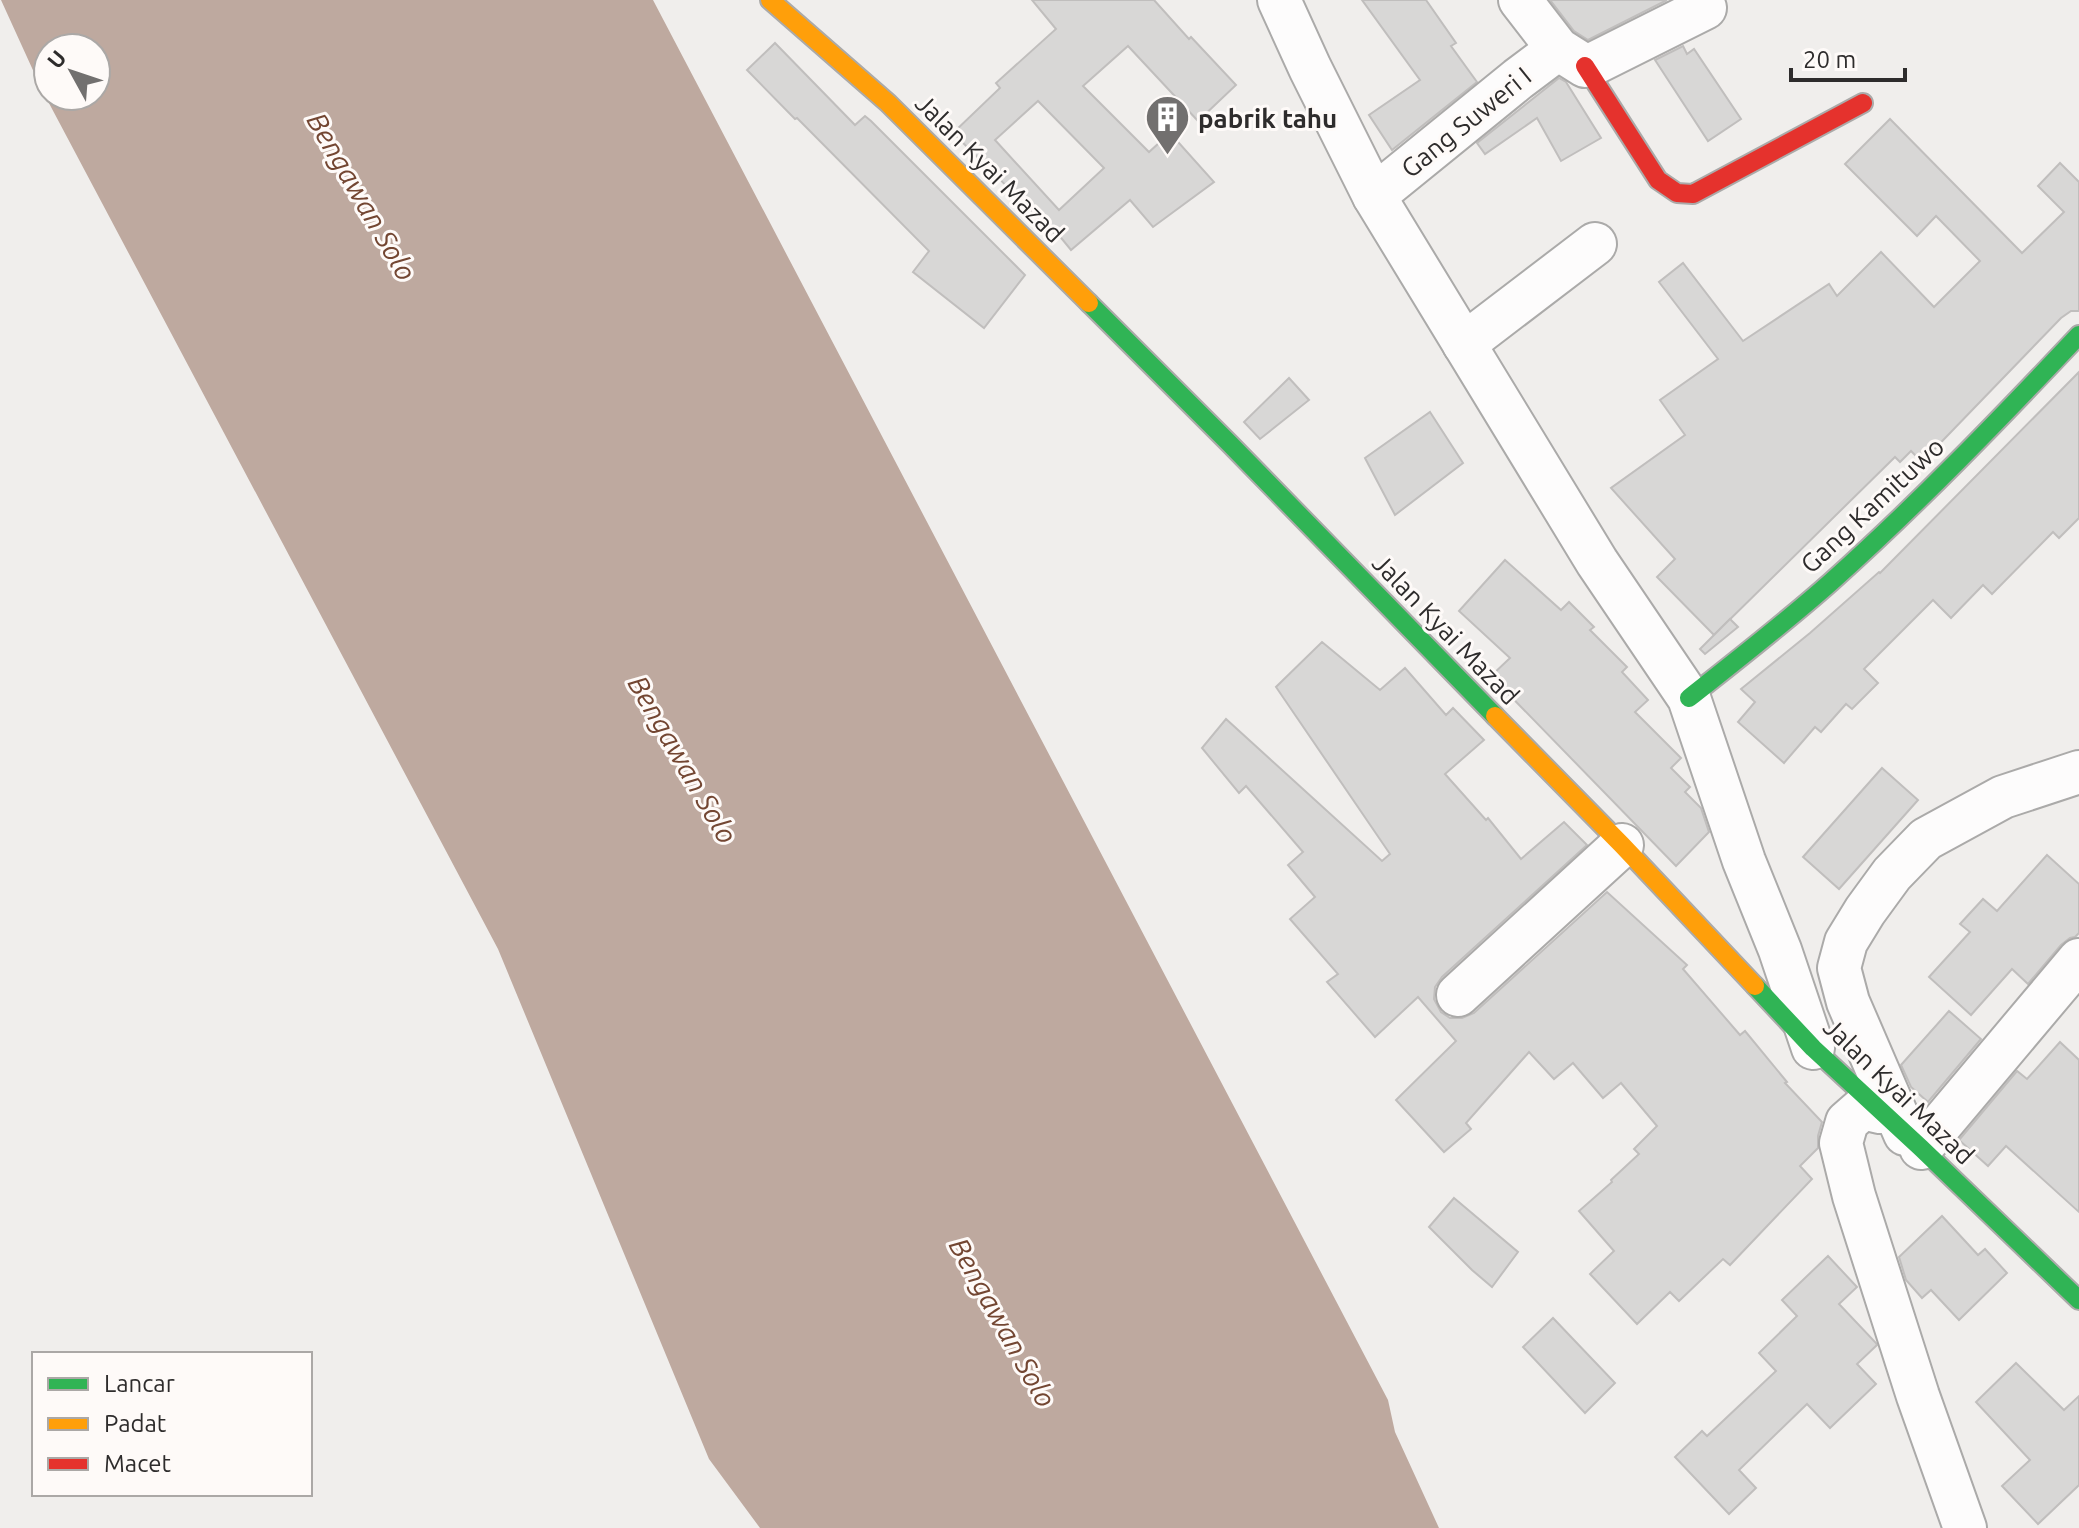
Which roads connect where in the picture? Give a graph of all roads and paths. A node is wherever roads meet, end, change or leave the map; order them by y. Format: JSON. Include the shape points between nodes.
{"nodes":[{"id":1,"x":770,"y":0,"type":"edge"},
{"id":2,"x":1279,"y":0,"type":"edge"},
{"id":3,"x":1520,"y":0,"type":"edge"},
{"id":4,"x":1705,"y":8,"type":"dead end"},
{"id":5,"x":1571,"y":58,"type":"junction"},
{"id":6,"x":1863,"y":103,"type":"dead end"},
{"id":7,"x":1374,"y":196,"type":"junction"},
{"id":8,"x":1595,"y":244,"type":"dead end"},
{"id":9,"x":2079,"y":335,"type":"edge"},
{"id":10,"x":1464,"y":344,"type":"junction"},
{"id":11,"x":1689,"y":698,"type":"junction"},
{"id":12,"x":2079,"y":772,"type":"edge"},
{"id":13,"x":1622,"y":845,"type":"junction"},
{"id":14,"x":2079,"y":960,"type":"edge"},
{"id":15,"x":1458,"y":995,"type":"dead end"},
{"id":16,"x":1813,"y":1048,"type":"junction"},
{"id":17,"x":1902,"y":1131,"type":"junction"},
{"id":18,"x":2079,"y":1300,"type":"edge"},
{"id":19,"x":1965,"y":1528,"type":"edge"}],
"edges":[{"from":1,"to":13,"type":"street","name":"Jalan Kyai Mazad","via":[[899,114]]},
{"from":2,"to":7,"type":"street"},
{"from":3,"to":5,"type":"street"},
{"from":4,"to":5,"type":"street","name":"Gang Suweri I"},
{"from":5,"to":6,"type":"street","via":[[1658,180],[1677,193],[1693,194]]},
{"from":5,"to":7,"type":"street","name":"Gang Suweri I","via":[[1518,79]]},
{"from":7,"to":10,"type":"street"},
{"from":8,"to":10,"type":"street"},
{"from":9,"to":11,"type":"street","name":"Gang Kamituwo","via":[[1854,562]]},
{"from":10,"to":11,"type":"street","via":[[1597,562]]},
{"from":11,"to":16,"type":"street"},
{"from":12,"to":17,"type":"street","via":[[2003,797],[1926,839],[1892,874],[1846,942],[1839,968],[1848,1002]]},
{"from":13,"to":15,"type":"street"},
{"from":13,"to":16,"type":"street","name":"Jalan Kyai Mazad"},
{"from":14,"to":17,"type":"street"},
{"from":16,"to":17,"type":"street","name":"Jalan Kyai Mazad"},
{"from":17,"to":18,"type":"street","name":"Jalan Kyai Mazad"},
{"from":17,"to":19,"type":"street","via":[[1863,1108],[1847,1122],[1841,1143],[1918,1396]]}]}
